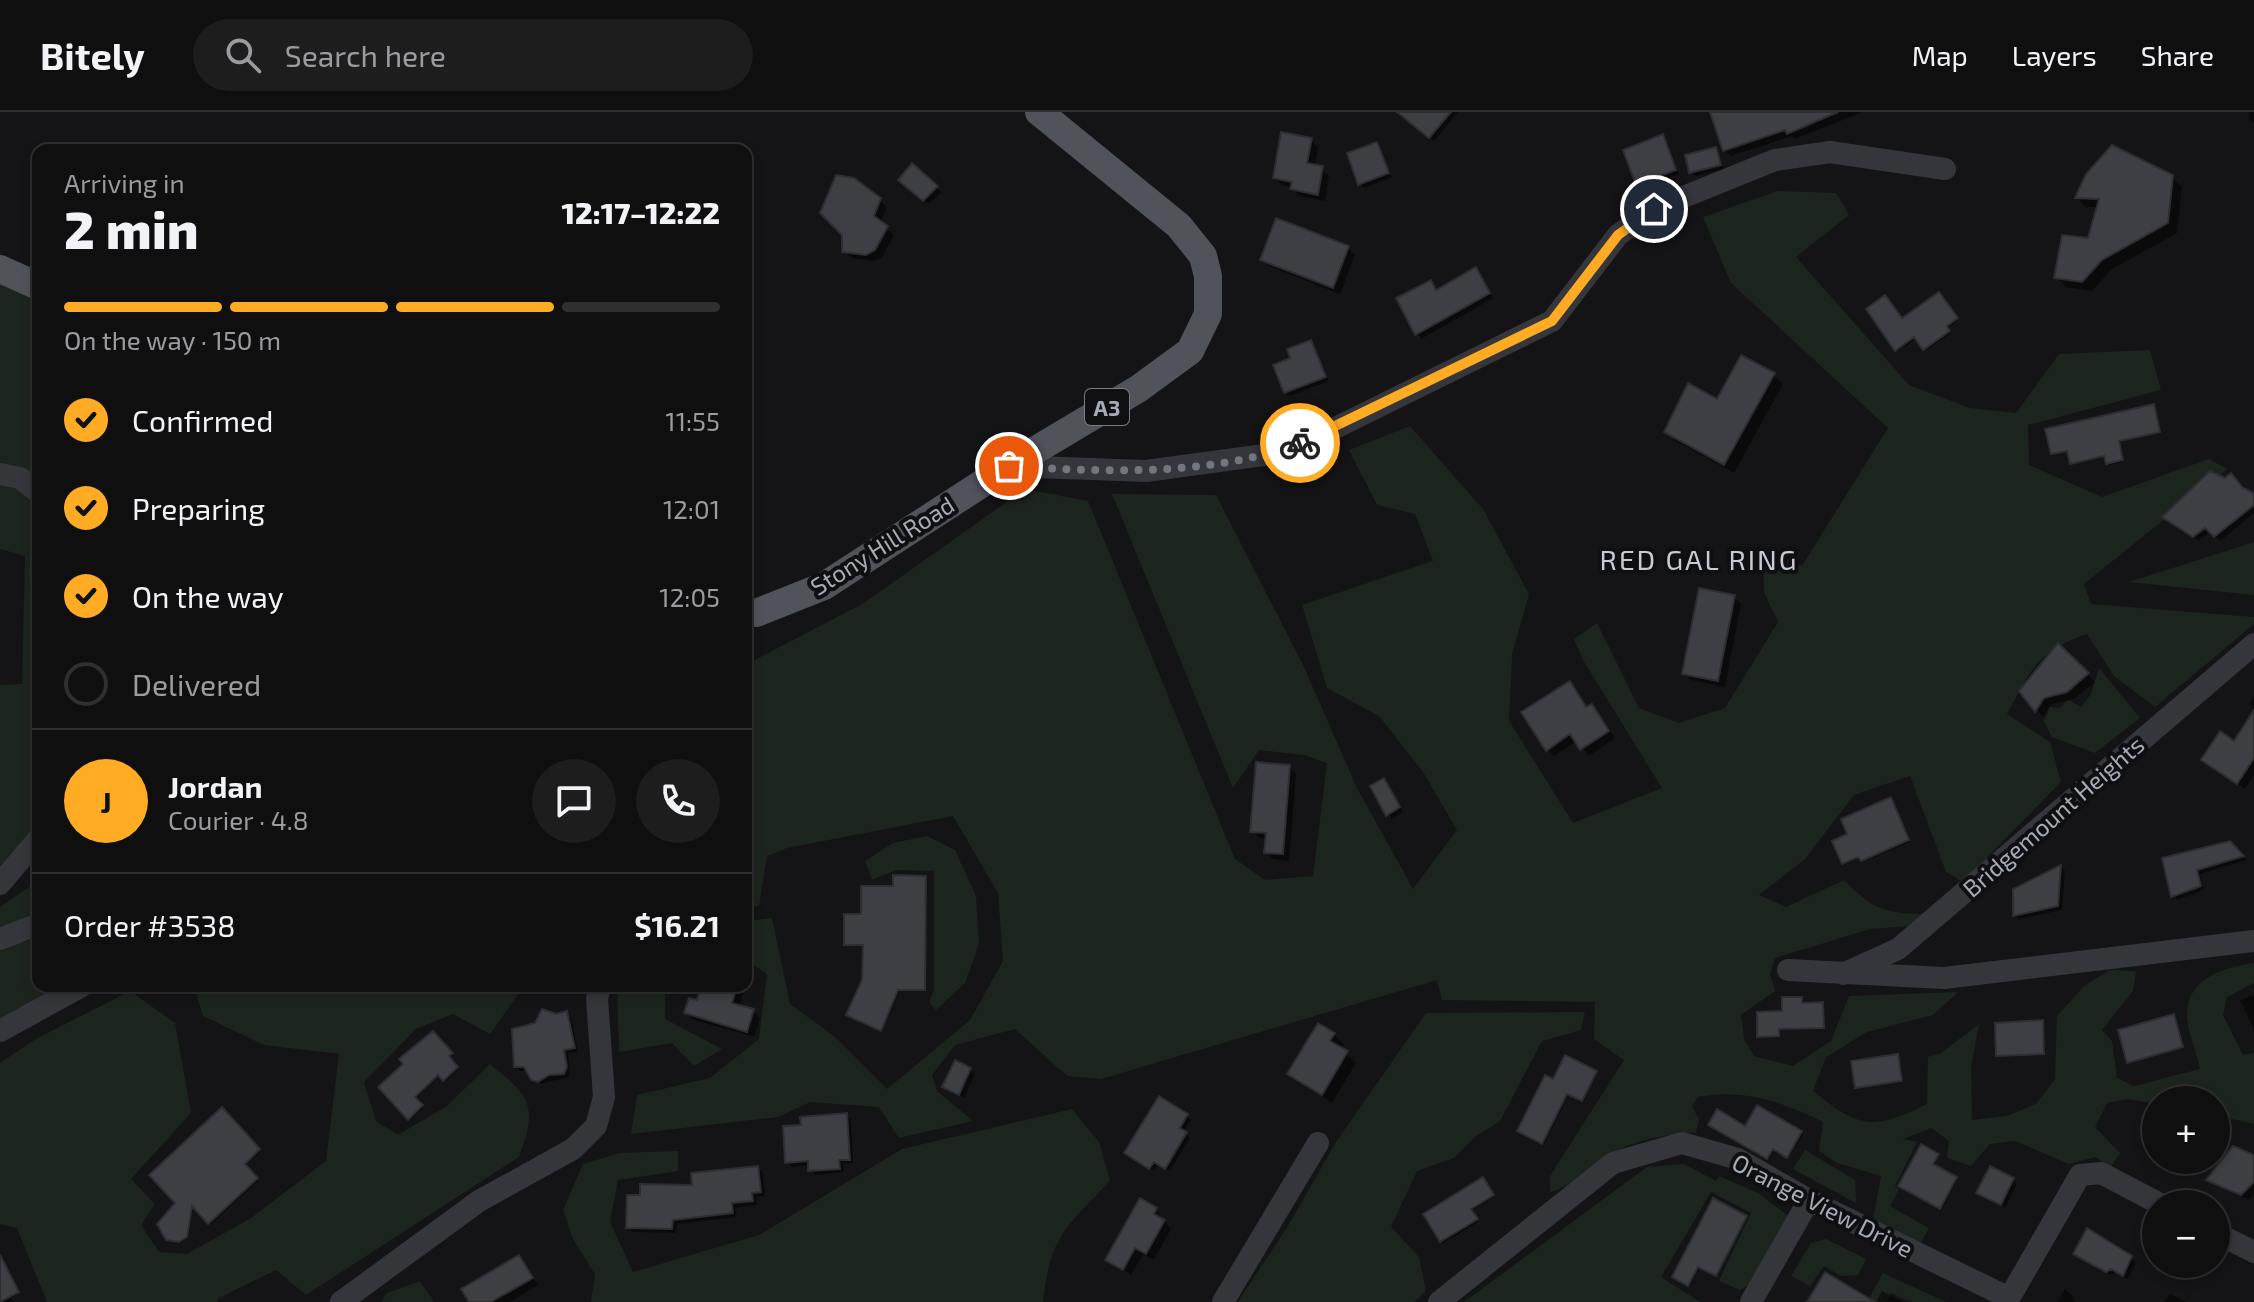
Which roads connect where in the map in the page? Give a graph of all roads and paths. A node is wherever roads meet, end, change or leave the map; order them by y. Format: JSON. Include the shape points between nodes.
{"nodes":[{"id":1,"x":1039,"y":112,"type":"edge"},
{"id":2,"x":1945,"y":169,"type":"dead end"},
{"id":3,"x":0,"y":269,"type":"edge"},
{"id":4,"x":32,"y":283,"type":"edge"},
{"id":5,"x":1009,"y":466,"type":"junction"},
{"id":6,"x":0,"y":474,"type":"edge"},
{"id":7,"x":32,"y":487,"type":"edge"},
{"id":8,"x":752,"y":613,"type":"edge"},
{"id":9,"x":2254,"y":644,"type":"edge"},
{"id":10,"x":32,"y":846,"type":"edge"},
{"id":11,"x":0,"y":884,"type":"edge"},
{"id":12,"x":32,"y":926,"type":"edge"},
{"id":13,"x":0,"y":939,"type":"edge"},
{"id":14,"x":2254,"y":941,"type":"edge"},
{"id":15,"x":1788,"y":970,"type":"dead end"},
{"id":16,"x":1843,"y":974,"type":"junction"},
{"id":17,"x":71,"y":992,"type":"edge"},
{"id":18,"x":599,"y":992,"type":"edge"},
{"id":19,"x":0,"y":1031,"type":"edge"},
{"id":20,"x":1318,"y":1143,"type":"dead end"},
{"id":21,"x":2142,"y":1195,"type":"edge"},
{"id":22,"x":1809,"y":1200,"type":"junction"},
{"id":23,"x":2230,"y":1240,"type":"edge"},
{"id":24,"x":2254,"y":1252,"type":"edge"},
{"id":25,"x":2008,"y":1300,"type":"edge"},
{"id":26,"x":341,"y":1302,"type":"edge"},
{"id":27,"x":1223,"y":1302,"type":"edge"},
{"id":28,"x":1439,"y":1302,"type":"edge"},
{"id":29,"x":1751,"y":1302,"type":"edge"}],
"edges":[{"from":1,"to":5,"type":"main road","name":"Stony Hill Road","number":"A3","via":[[1179,226],[1203,256],[1208,314],[1190,351],[1138,389]]},
{"from":2,"to":5,"type":"street","via":[[1830,152],[1775,160],[1654,209],[1618,235],[1552,321],[1272,454],[1146,471]]},
{"from":3,"to":4,"type":"main road"},
{"from":5,"to":8,"type":"main road","name":"Stony Hill Road","number":"A3","via":[[824,586]]},
{"from":6,"to":7,"type":"street"},
{"from":9,"to":16,"type":"street","name":"Bridgemount Heights","via":[[1898,949]]},
{"from":10,"to":11,"type":"street"},
{"from":12,"to":13,"type":"street"},
{"from":14,"to":16,"type":"street","name":"Bridgemount Heights","via":[[1944,978]]},
{"from":15,"to":16,"type":"street","name":"Bridgemount Heights"},
{"from":17,"to":19,"type":"street"},
{"from":18,"to":26,"type":"street","via":[[604,1097],[596,1126],[573,1149],[479,1201]]},
{"from":20,"to":27,"type":"street"},
{"from":21,"to":25,"type":"street","via":[[2101,1173],[2085,1172],[2075,1180]]},
{"from":22,"to":25,"type":"street","name":"Orange View Drive"},
{"from":22,"to":28,"type":"street","name":"Orange View Drive","via":[[1738,1159],[1682,1143],[1660,1149],[1613,1163]]},
{"from":22,"to":29,"type":"street"},
{"from":23,"to":24,"type":"street"}]}
